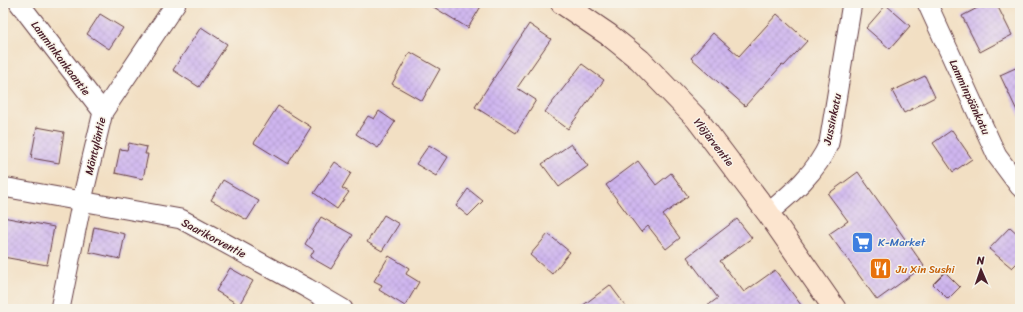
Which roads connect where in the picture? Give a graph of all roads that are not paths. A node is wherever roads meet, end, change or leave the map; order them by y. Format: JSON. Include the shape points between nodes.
{"nodes":[{"id":1,"x":19,"y":3,"type":"edge"},
{"id":2,"x":176,"y":3,"type":"edge"},
{"id":3,"x":562,"y":3,"type":"edge"},
{"id":4,"x":852,"y":3,"type":"edge"},
{"id":5,"x":927,"y":3,"type":"edge"},
{"id":6,"x":103,"y":112,"type":"junction"},
{"id":7,"x":3,"y":187,"type":"edge"},
{"id":8,"x":1020,"y":187,"type":"edge"},
{"id":9,"x":82,"y":200,"type":"junction"},
{"id":10,"x":768,"y":213,"type":"junction"},
{"id":11,"x":60,"y":309,"type":"edge"},
{"id":12,"x":343,"y":309,"type":"edge"},
{"id":13,"x":835,"y":309,"type":"edge"}],
"edges":[{"from":1,"to":6,"type":"street","name":"Lamminkankaantie"},
{"from":2,"to":6,"type":"street","name":"Mäntyläntie"},
{"from":3,"to":10,"type":"main road","name":"Ylöjärventie","via":[[609,35],[645,65],[697,119]]},
{"from":4,"to":10,"type":"street","name":"Jussinkatu","via":[[829,143],[820,159],[793,193]]},
{"from":5,"to":8,"type":"street","name":"Lamminpäänkatu","via":[[997,156]]},
{"from":6,"to":9,"type":"street","name":"Mäntyläntie"},
{"from":7,"to":9,"type":"street","name":"Saarikorventie"},
{"from":9,"to":11,"type":"street","name":"Mäntyläntie"},
{"from":9,"to":12,"type":"street","name":"Saarikorventie","via":[[181,220]]},
{"from":10,"to":13,"type":"main road","name":"Ylöjärventie"}]}
